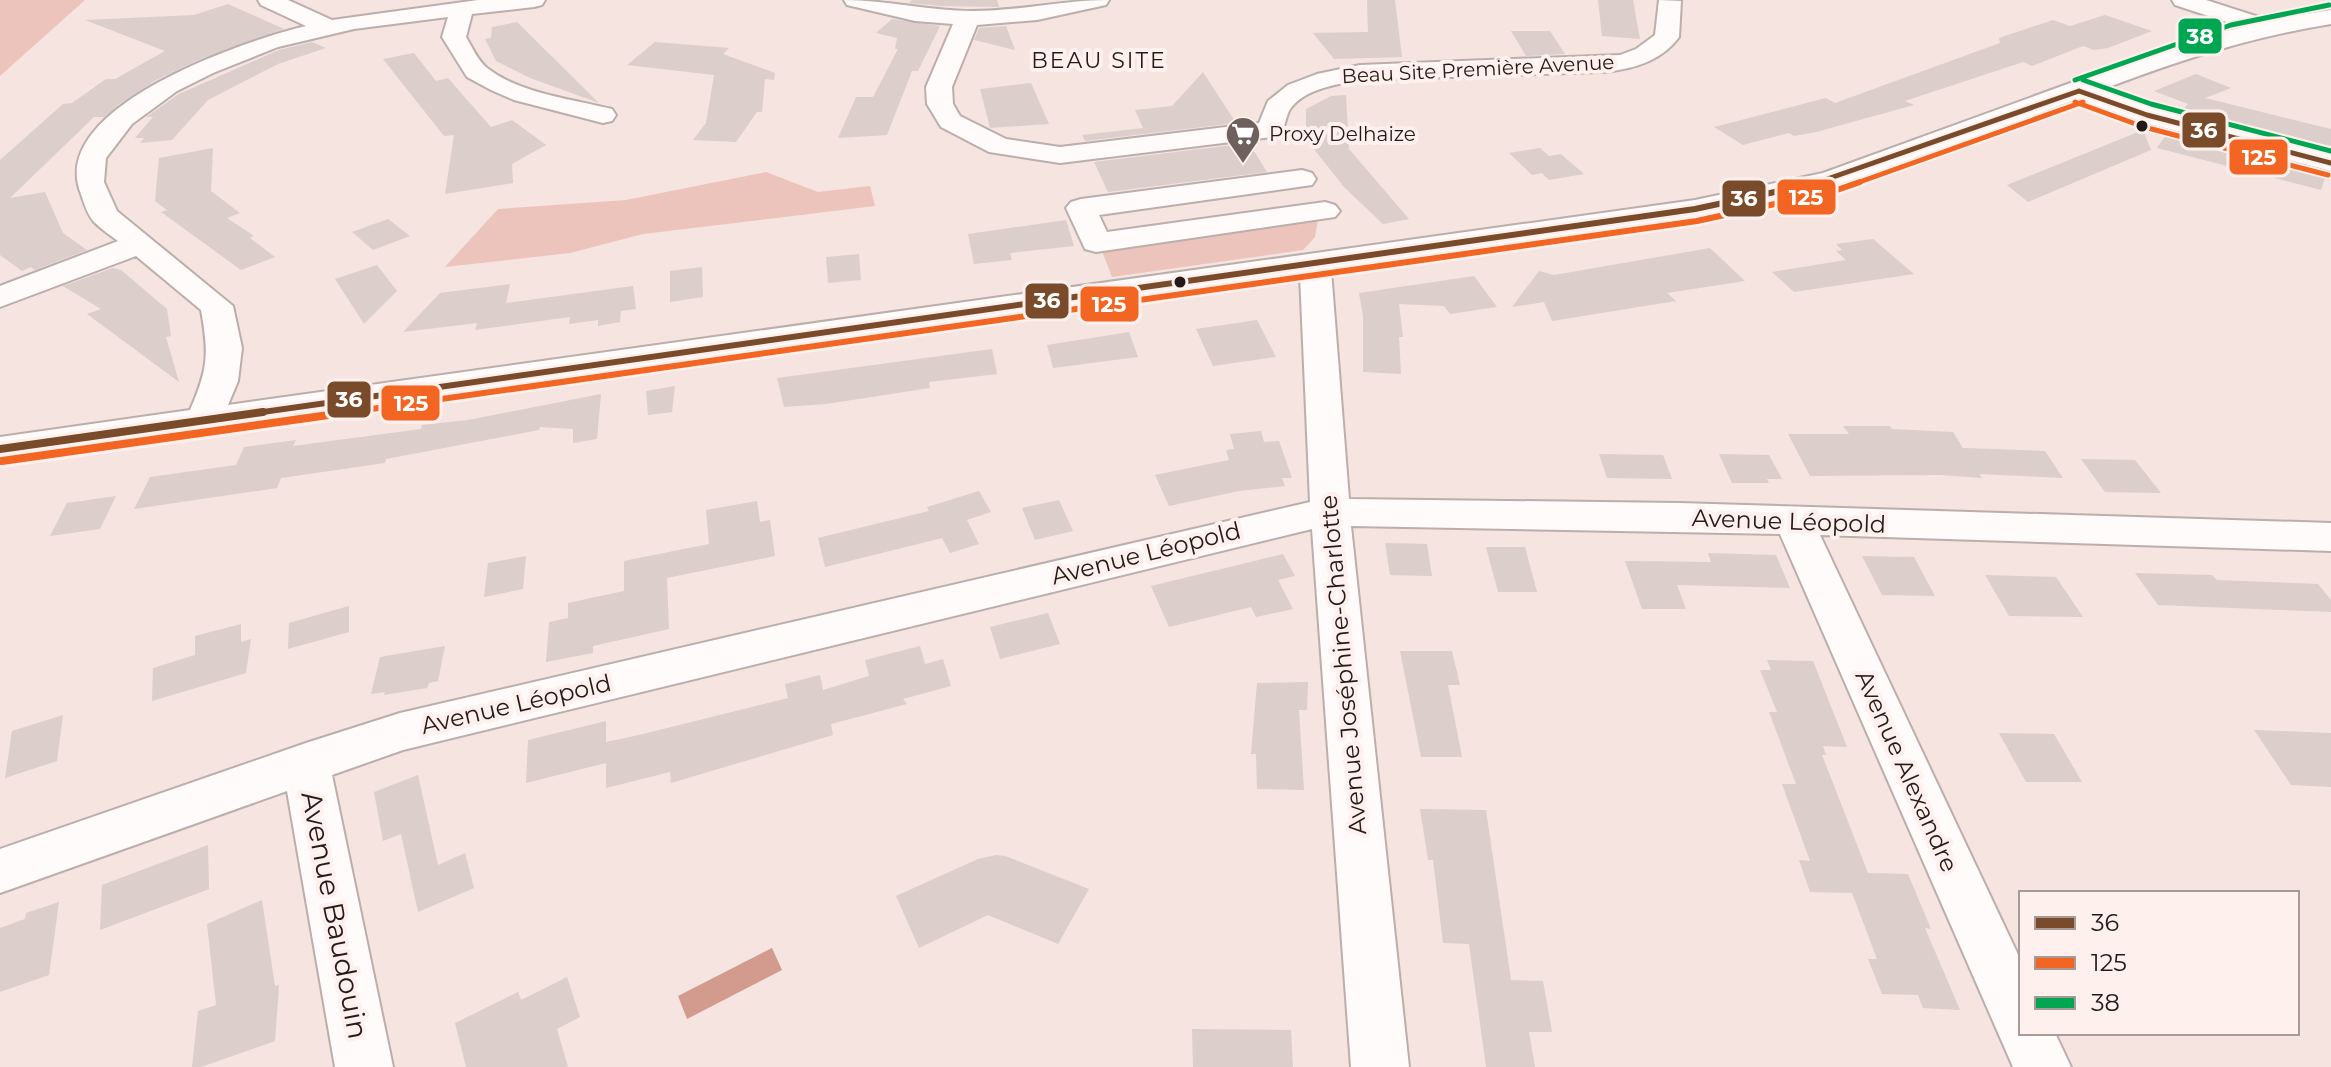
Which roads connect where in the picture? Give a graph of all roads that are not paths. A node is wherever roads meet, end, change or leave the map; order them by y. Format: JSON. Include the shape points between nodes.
{"nodes":[{"id":1,"x":269,"y":0,"type":"edge"},
{"id":2,"x":534,"y":0,"type":"edge"},
{"id":3,"x":855,"y":0,"type":"edge"},
{"id":4,"x":1098,"y":0,"type":"edge"},
{"id":5,"x":1671,"y":0,"type":"edge"},
{"id":6,"x":2183,"y":0,"type":"edge"},
{"id":7,"x":462,"y":9,"type":"junction"},
{"id":8,"x":2331,"y":17,"type":"edge"},
{"id":9,"x":967,"y":20,"type":"junction"},
{"id":10,"x":325,"y":26,"type":"junction"},
{"id":11,"x":2267,"y":27,"type":"junction"},
{"id":12,"x":2079,"y":91,"type":"junction"},
{"id":13,"x":603,"y":115,"type":"dead end"},
{"id":14,"x":1270,"y":130,"type":"junction"},
{"id":15,"x":2331,"y":163,"type":"edge"},
{"id":16,"x":1302,"y":179,"type":"junction"},
{"id":17,"x":1325,"y":211,"type":"junction"},
{"id":18,"x":141,"y":243,"type":"junction"},
{"id":19,"x":1358,"y":256,"type":"junction"},
{"id":20,"x":1315,"y":263,"type":"junction"},
{"id":21,"x":0,"y":297,"type":"edge"},
{"id":22,"x":204,"y":420,"type":"junction"},
{"id":23,"x":0,"y":449,"type":"edge"},
{"id":24,"x":1330,"y":512,"type":"junction"},
{"id":25,"x":1794,"y":521,"type":"junction"},
{"id":26,"x":2331,"y":537,"type":"edge"},
{"id":27,"x":306,"y":762,"type":"junction"},
{"id":28,"x":0,"y":871,"type":"edge"},
{"id":29,"x":2019,"y":1018,"type":"edge"},
{"id":30,"x":2027,"y":1035,"type":"edge"},
{"id":31,"x":364,"y":1067,"type":"edge"},
{"id":32,"x":1380,"y":1067,"type":"edge"},
{"id":33,"x":2042,"y":1067,"type":"edge"}],
"edges":[{"from":1,"to":10,"type":"street"},
{"from":2,"to":7,"type":"street"},
{"from":3,"to":9,"type":"street"},
{"from":4,"to":9,"type":"street","via":[[1034,15]]},
{"from":5,"to":14,"type":"street","name":"Beau Site Première Avenue","via":[[1667,37],[1634,60],[1335,76],[1292,94]]},
{"from":6,"to":11,"type":"street"},
{"from":7,"to":10,"type":"street"},
{"from":7,"to":13,"type":"street","via":[[454,37],[476,72],[523,95]]},
{"from":8,"to":11,"type":"street"},
{"from":9,"to":14,"type":"street","via":[[939,87],[940,104],[950,121],[999,146],[1060,155]]},
{"from":10,"to":18,"type":"street","via":[[204,68],[140,104],[107,135],[92,158],[94,197],[104,215]]},
{"from":11,"to":12,"type":"street","via":[[2184,50]]},
{"from":12,"to":15,"type":"street","via":[[2147,115]]},
{"from":12,"to":19,"type":"street","via":[[1926,148],[1771,194]]},
{"from":14,"to":16,"type":"street"},
{"from":16,"to":17,"type":"street"},
{"from":16,"to":17,"type":"street","via":[[1081,208],[1096,243]]},
{"from":17,"to":19,"type":"street"},
{"from":18,"to":21,"type":"street"},
{"from":18,"to":22,"type":"street","via":[[217,306],[225,348],[220,381]]},
{"from":19,"to":20,"type":"street"},
{"from":20,"to":22,"type":"street"},
{"from":20,"to":24,"type":"street","name":"Avenue Joséphine-Charlotte"},
{"from":22,"to":23,"type":"street"},
{"from":24,"to":25,"type":"street","name":"Avenue Léopold"},
{"from":24,"to":27,"type":"street","name":"Avenue Léopold","via":[[400,732]]},
{"from":24,"to":32,"type":"street","name":"Avenue Joséphine-Charlotte"},
{"from":25,"to":26,"type":"street","name":"Avenue Léopold"},
{"from":25,"to":29,"type":"street","name":"Avenue Alexandre"},
{"from":27,"to":28,"type":"street","name":"Avenue Léopold"},
{"from":27,"to":31,"type":"street","name":"Avenue Baudouin"},
{"from":30,"to":33,"type":"street"}]}
